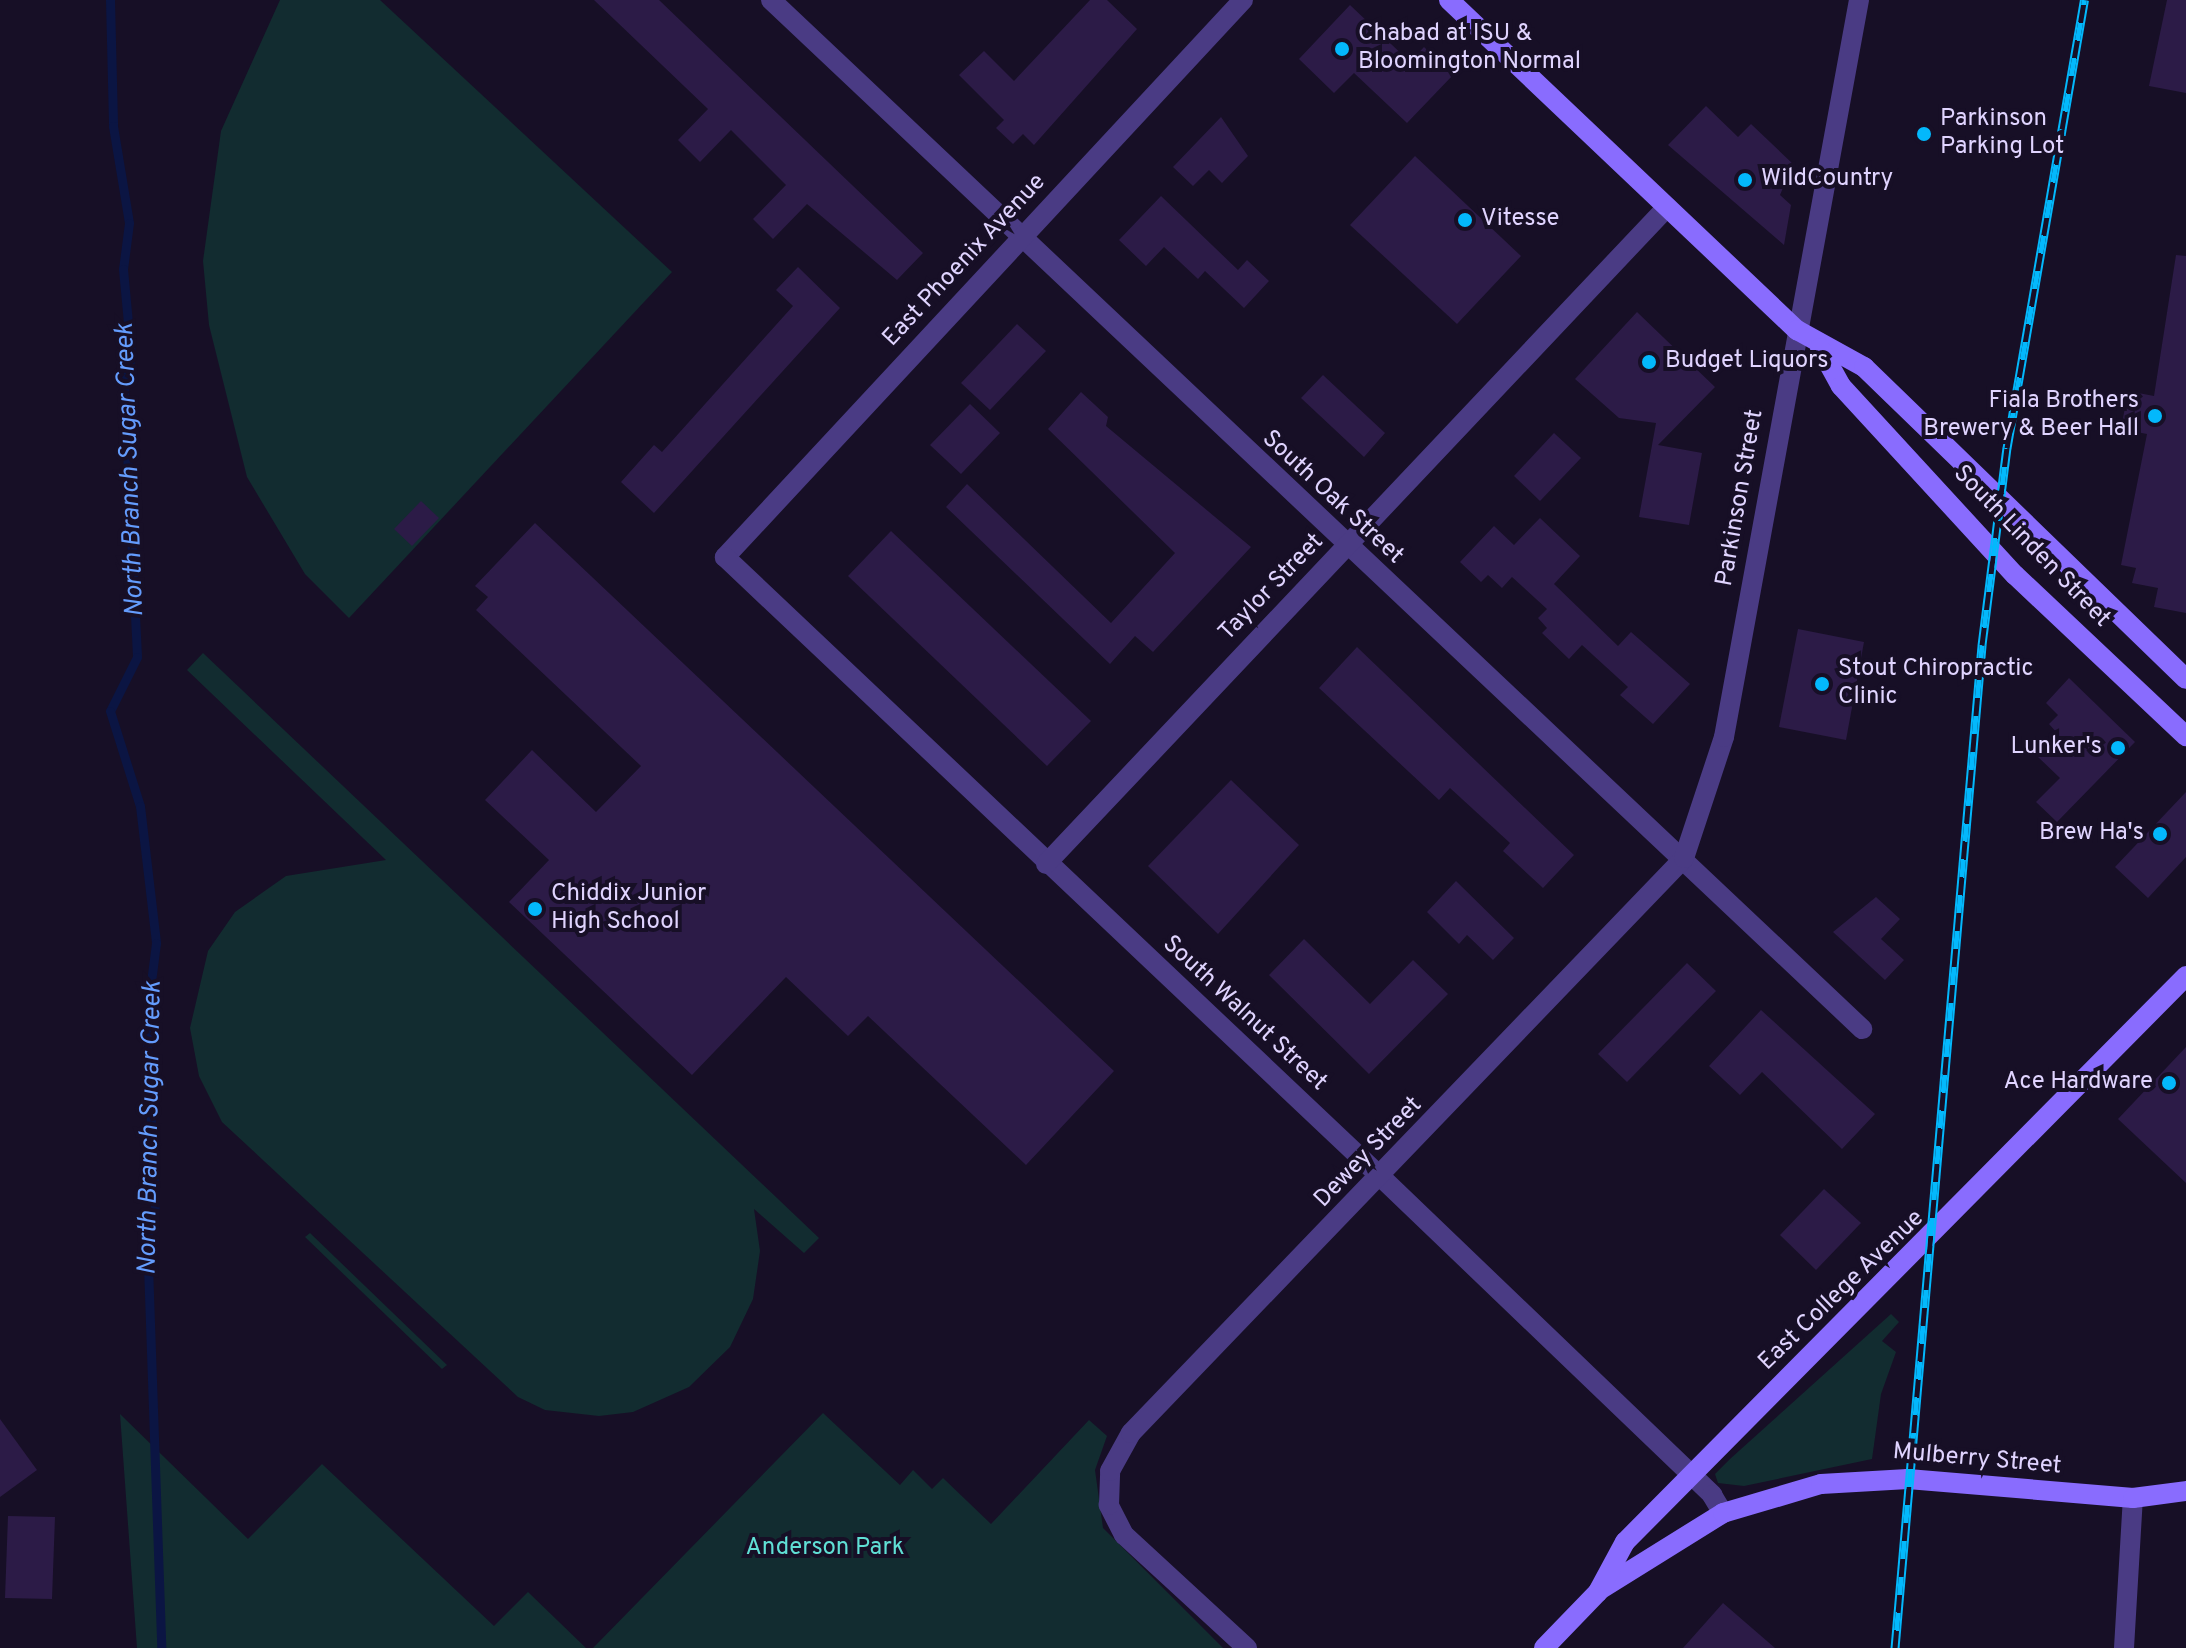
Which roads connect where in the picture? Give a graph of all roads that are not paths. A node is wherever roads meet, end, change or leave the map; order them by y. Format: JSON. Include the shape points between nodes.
{"nodes":[{"id":1,"x":771,"y":0,"type":"edge"},
{"id":2,"x":1243,"y":0,"type":"edge"},
{"id":3,"x":1449,"y":0,"type":"edge"},
{"id":4,"x":1859,"y":0,"type":"edge"},
{"id":5,"x":1667,"y":207,"type":"junction"},
{"id":6,"x":1022,"y":237,"type":"junction"},
{"id":7,"x":1797,"y":330,"type":"junction"},
{"id":8,"x":1820,"y":348,"type":"junction"},
{"id":9,"x":1347,"y":548,"type":"junction"},
{"id":10,"x":725,"y":557,"type":"joint"},
{"id":11,"x":2152,"y":646,"type":"junction"},
{"id":12,"x":2186,"y":658,"type":"edge"},
{"id":13,"x":2186,"y":679,"type":"edge"},
{"id":14,"x":2186,"y":736,"type":"edge"},
{"id":15,"x":1684,"y":858,"type":"junction"},
{"id":16,"x":1046,"y":864,"type":"junction"},
{"id":17,"x":2186,"y":976,"type":"edge"},
{"id":18,"x":1862,"y":1029,"type":"dead end"},
{"id":19,"x":1382,"y":1178,"type":"junction"},
{"id":20,"x":1690,"y":1474,"type":"junction"},
{"id":21,"x":2186,"y":1491,"type":"edge"},
{"id":22,"x":2133,"y":1498,"type":"junction"},
{"id":23,"x":1723,"y":1513,"type":"junction"},
{"id":24,"x":1598,"y":1592,"type":"junction"},
{"id":25,"x":1247,"y":1648,"type":"edge"},
{"id":26,"x":1544,"y":1648,"type":"edge"},
{"id":27,"x":2124,"y":1648,"type":"edge"}],
"edges":[{"from":1,"to":6,"type":"street","name":"South Oak Street"},
{"from":2,"to":6,"type":"street","name":"East Phoenix Avenue"},
{"from":3,"to":5,"type":"main road","name":"South Linden Street"},
{"from":4,"to":7,"type":"street","name":"Parkinson Street"},
{"from":5,"to":7,"type":"main road","name":"South Linden Street"},
{"from":5,"to":9,"type":"street","name":"Taylor Street"},
{"from":6,"to":9,"type":"street","name":"South Oak Street"},
{"from":6,"to":10,"type":"street","name":"East Phoenix Avenue"},
{"from":7,"to":8,"type":"main road","name":"South Linden Street"},
{"from":7,"to":15,"type":"street","name":"Parkinson Street","via":[[1724,737]]},
{"from":8,"to":11,"type":"main road","name":"South Linden Street","via":[[1864,367]]},
{"from":8,"to":14,"type":"main road","name":"South Linden Street","via":[[1841,386],[2015,575]]},
{"from":9,"to":15,"type":"street","name":"South Oak Street"},
{"from":9,"to":16,"type":"street","name":"Taylor Street"},
{"from":10,"to":16,"type":"street","name":"South Walnut Street"},
{"from":11,"to":12,"type":"main road"},
{"from":11,"to":13,"type":"main road","name":"South Linden Street"},
{"from":15,"to":18,"type":"street","name":"South Oak Street"},
{"from":15,"to":19,"type":"street","name":"Dewey Street"},
{"from":16,"to":19,"type":"street","name":"South Walnut Street"},
{"from":17,"to":20,"type":"main road","name":"East College Avenue","via":[[1973,1199]]},
{"from":19,"to":20,"type":"street","name":"South Walnut Street"},
{"from":19,"to":25,"type":"street","name":"Dewey Street","via":[[1131,1433],[1107,1490],[1124,1535]]},
{"from":20,"to":23,"type":"street","name":"South Walnut Street"},
{"from":20,"to":24,"type":"main road","name":"East College Avenue","via":[[1625,1542]]},
{"from":21,"to":22,"type":"main road","name":"Mulberry Street"},
{"from":22,"to":23,"type":"main road","name":"Mulberry Street","via":[[1876,1478],[1821,1484]]},
{"from":22,"to":27,"type":"street"},
{"from":23,"to":24,"type":"main road","name":"Mulberry Street"},
{"from":24,"to":26,"type":"main road","name":"East College Avenue"}]}
